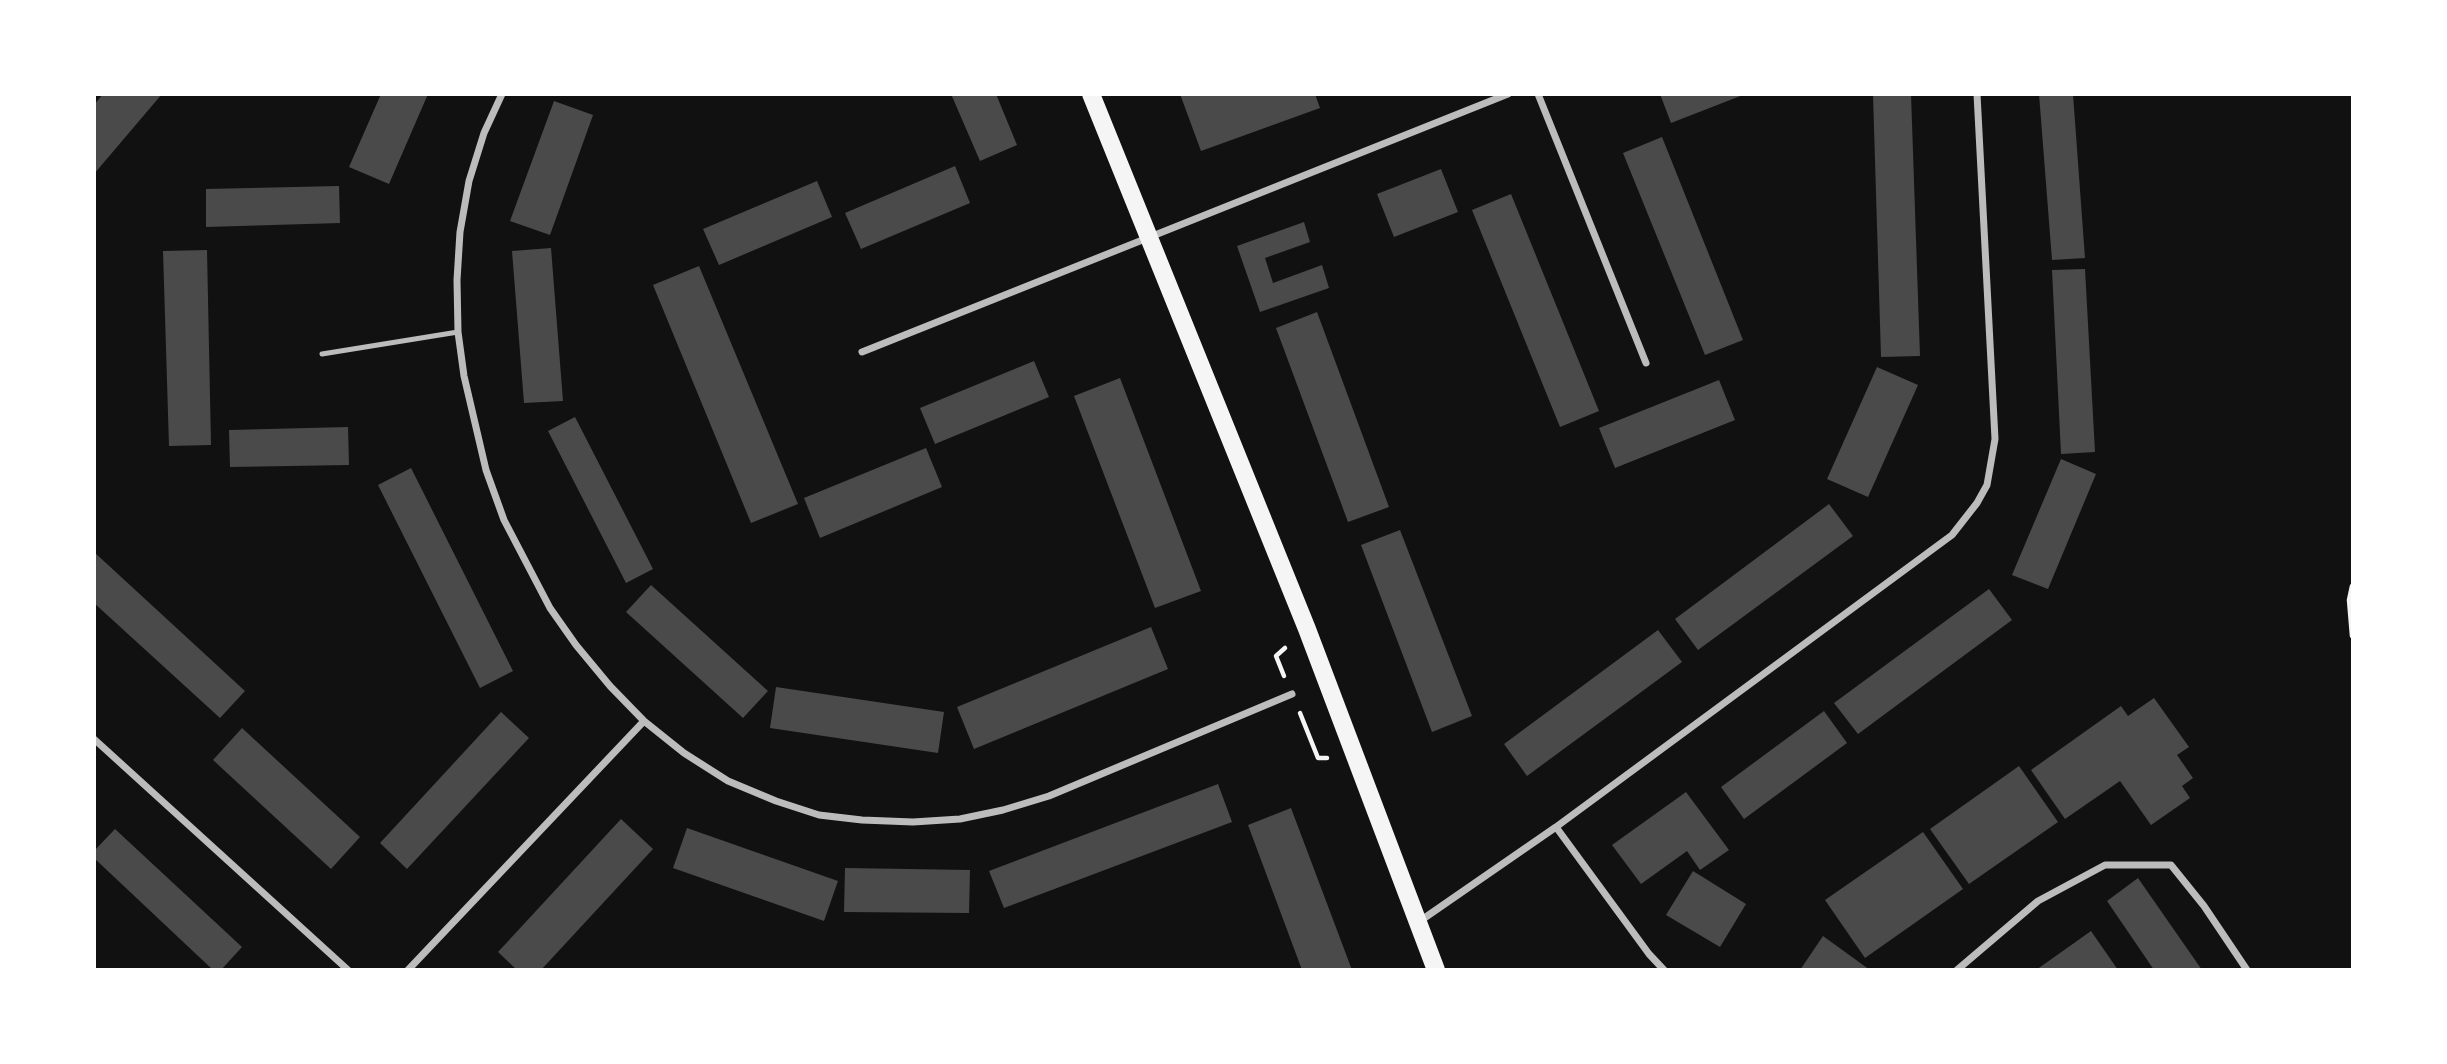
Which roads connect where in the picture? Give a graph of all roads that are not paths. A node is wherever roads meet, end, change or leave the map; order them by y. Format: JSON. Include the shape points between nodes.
{"nodes":[{"id":1,"x":502,"y":94,"type":"edge"},
{"id":2,"x":1091,"y":94,"type":"edge"},
{"id":3,"x":1508,"y":94,"type":"edge"},
{"id":4,"x":1538,"y":94,"type":"edge"},
{"id":5,"x":1977,"y":94,"type":"edge"},
{"id":6,"x":1150,"y":237,"type":"junction"},
{"id":7,"x":458,"y":332,"type":"junction"},
{"id":8,"x":862,"y":352,"type":"dead end"},
{"id":9,"x":322,"y":354,"type":"dead end"},
{"id":10,"x":1646,"y":363,"type":"dead end"},
{"id":11,"x":1292,"y":694,"type":"dead end"},
{"id":12,"x":644,"y":721,"type":"junction"},
{"id":13,"x":94,"y":739,"type":"edge"},
{"id":14,"x":1556,"y":827,"type":"junction"},
{"id":15,"x":1419,"y":922,"type":"junction"},
{"id":16,"x":348,"y":970,"type":"edge"},
{"id":17,"x":408,"y":970,"type":"edge"},
{"id":18,"x":1436,"y":970,"type":"edge"},
{"id":19,"x":1664,"y":970,"type":"edge"},
{"id":20,"x":1957,"y":970,"type":"edge"},
{"id":21,"x":2247,"y":970,"type":"edge"}],
"edges":[{"from":1,"to":7,"type":"street","via":[[484,134],[467,194],[460,232]]},
{"from":2,"to":6,"type":"main road"},
{"from":3,"to":6,"type":"street"},
{"from":4,"to":10,"type":"street"},
{"from":5,"to":14,"type":"street","via":[[1995,439],[1987,485],[1977,503],[1952,535]]},
{"from":6,"to":8,"type":"street"},
{"from":6,"to":15,"type":"main road"},
{"from":7,"to":9,"type":"lane"},
{"from":7,"to":12,"type":"street","via":[[474,423],[504,520],[550,608],[584,655]]},
{"from":11,"to":12,"type":"street","via":[[1049,796],[960,819],[913,822],[819,815],[776,801],[728,781],[684,754]]},
{"from":12,"to":17,"type":"street"},
{"from":13,"to":16,"type":"street"},
{"from":14,"to":15,"type":"street"},
{"from":14,"to":19,"type":"street"},
{"from":15,"to":18,"type":"main road"},
{"from":20,"to":21,"type":"street","via":[[2038,901],[2105,864],[2171,865]]}]}
